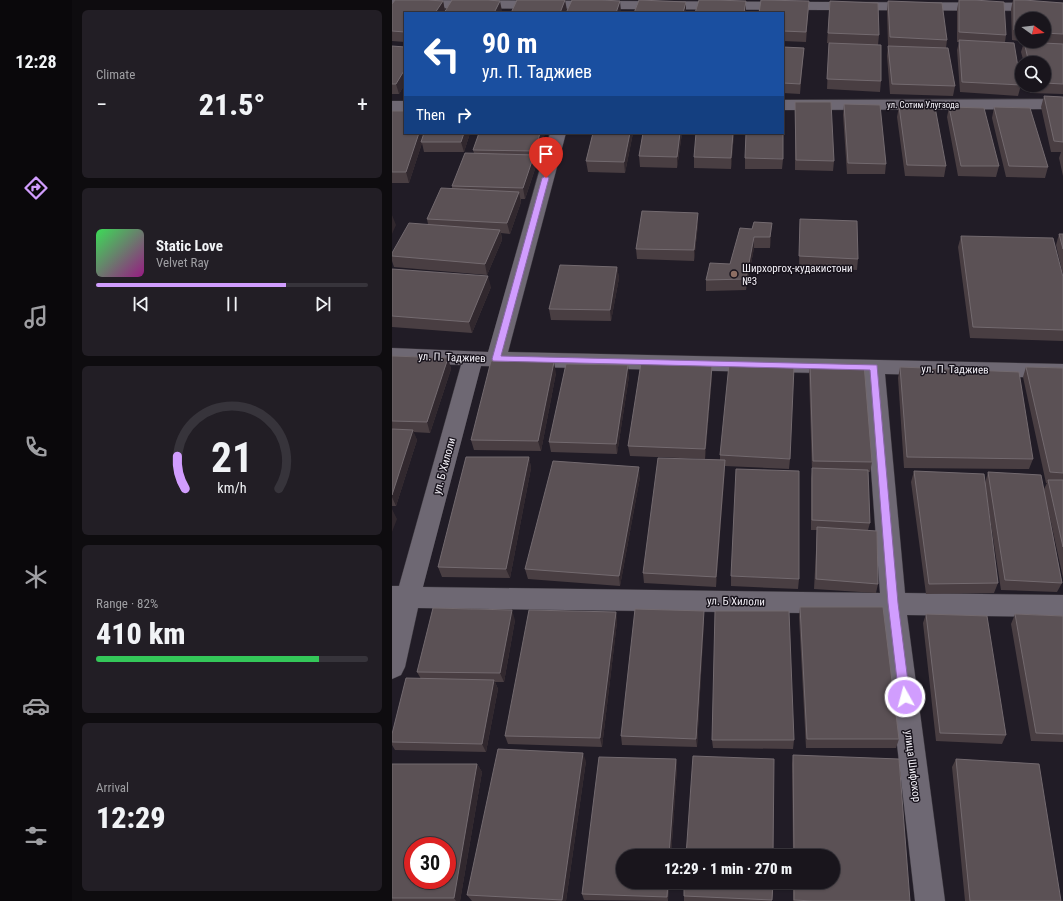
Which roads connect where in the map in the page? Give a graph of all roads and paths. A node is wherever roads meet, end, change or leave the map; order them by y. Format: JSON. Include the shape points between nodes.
{"nodes":[{"id":1,"x":392,"y":4,"type":"edge"},
{"id":2,"x":1063,"y":7,"type":"edge"},
{"id":3,"x":1063,"y":104,"type":"edge"},
{"id":4,"x":392,"y":106,"type":"edge"},
{"id":5,"x":404,"y":106,"type":"edge"},
{"id":6,"x":784,"y":106,"type":"edge"},
{"id":7,"x":558,"y":134,"type":"edge"},
{"id":8,"x":392,"y":355,"type":"edge"},
{"id":9,"x":473,"y":358,"type":"junction"},
{"id":10,"x":496,"y":359,"type":"junction"},
{"id":11,"x":874,"y":368,"type":"junction"},
{"id":12,"x":1063,"y":371,"type":"edge"},
{"id":13,"x":400,"y":597,"type":"edge"},
{"id":14,"x":893,"y":603,"type":"junction"},
{"id":15,"x":1063,"y":606,"type":"edge"},
{"id":16,"x":392,"y":667,"type":"edge"},
{"id":17,"x":930,"y":901,"type":"edge"}],
"edges":[{"from":1,"to":2,"type":"street"},
{"from":3,"to":6,"type":"street","name":"ул. Сотим Улугзода"},
{"from":4,"to":5,"type":"street"},
{"from":7,"to":10,"type":"street"},
{"from":8,"to":9,"type":"street","name":"ул. П. Таджиев"},
{"from":9,"to":10,"type":"street","name":"ул. П. Таджиев"},
{"from":9,"to":13,"type":"street","name":"ул. Б Хилоли"},
{"from":10,"to":11,"type":"street","name":"ул. П. Таджиев"},
{"from":11,"to":12,"type":"street","name":"ул. П. Таджиев"},
{"from":11,"to":14,"type":"street","name":"улица Шифокор"},
{"from":13,"to":14,"type":"street","name":"ул. Б Хилоли"},
{"from":13,"to":16,"type":"street","name":"ул. Б Хилоли"},
{"from":14,"to":15,"type":"street","name":"ул. Б Хилоли"},
{"from":14,"to":17,"type":"street","name":"улица Шифокор"}]}
